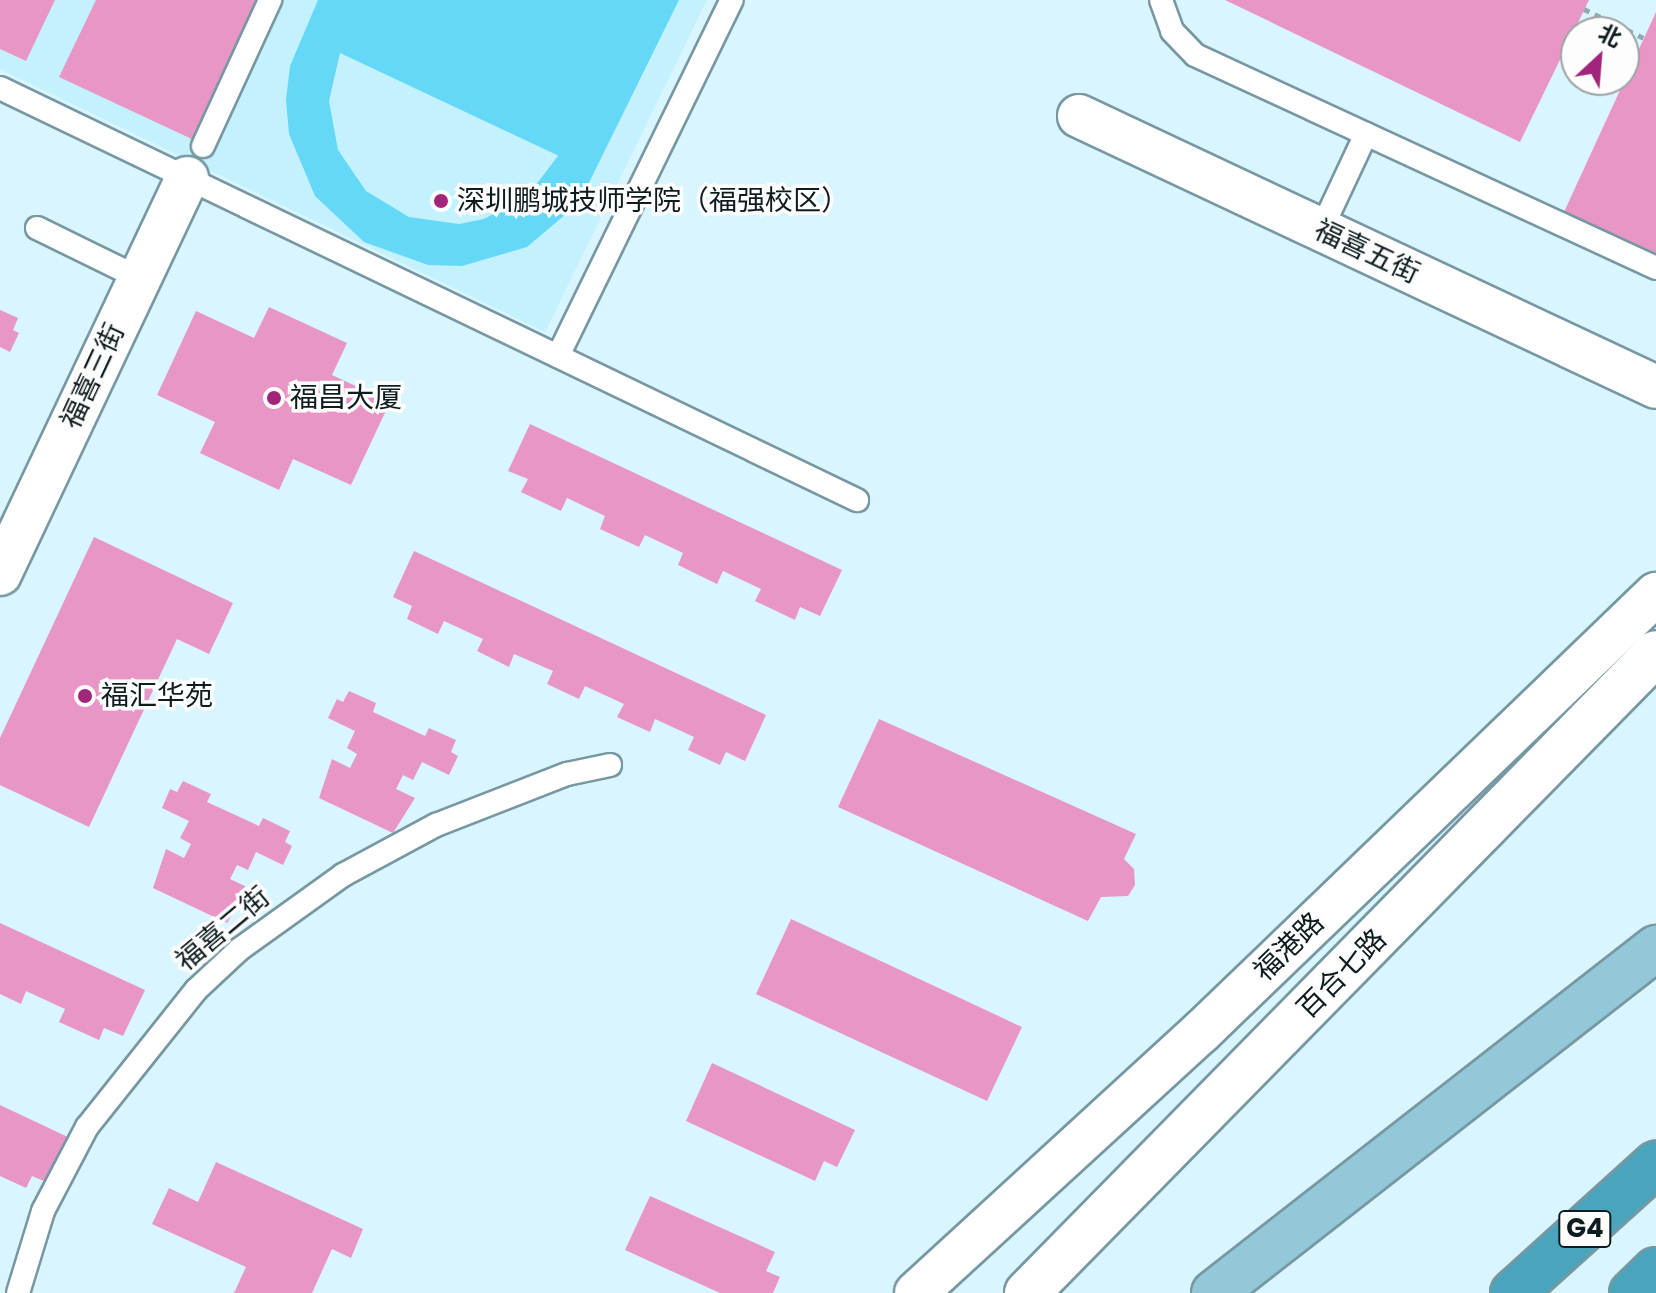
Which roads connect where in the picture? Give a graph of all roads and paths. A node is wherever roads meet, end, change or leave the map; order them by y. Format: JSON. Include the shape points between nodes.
{"nodes":[{"id":1,"x":270,"y":0,"type":"edge"},
{"id":2,"x":732,"y":0,"type":"edge"},
{"id":3,"x":1161,"y":0,"type":"edge"},
{"id":4,"x":1584,"y":9,"type":"dead end"},
{"id":5,"x":1644,"y":38,"type":"dead end"},
{"id":6,"x":0,"y":88,"type":"edge"},
{"id":7,"x":1079,"y":116,"type":"dead end"},
{"id":8,"x":1366,"y":134,"type":"junction"},
{"id":9,"x":195,"y":162,"type":"junction"},
{"id":10,"x":37,"y":228,"type":"dead end"},
{"id":11,"x":1321,"y":230,"type":"junction"},
{"id":12,"x":1656,"y":268,"type":"edge"},
{"id":13,"x":139,"y":278,"type":"junction"},
{"id":14,"x":558,"y":356,"type":"junction"},
{"id":15,"x":1656,"y":387,"type":"edge"},
{"id":16,"x":857,"y":500,"type":"dead end"},
{"id":17,"x":0,"y":574,"type":"edge"},
{"id":18,"x":1656,"y":594,"type":"edge"},
{"id":19,"x":1656,"y":653,"type":"edge"},
{"id":20,"x":610,"y":765,"type":"dead end"},
{"id":21,"x":1656,"y":948,"type":"edge"},
{"id":22,"x":1656,"y":1164,"type":"edge"},
{"id":23,"x":1656,"y":1270,"type":"edge"},
{"id":24,"x":18,"y":1293,"type":"edge"},
{"id":25,"x":916,"y":1293,"type":"edge"},
{"id":26,"x":1027,"y":1293,"type":"edge"},
{"id":27,"x":1214,"y":1293,"type":"edge"},
{"id":28,"x":1513,"y":1293,"type":"edge"},
{"id":29,"x":1632,"y":1293,"type":"edge"}],
"edges":[{"from":1,"to":9,"type":"lane"},
{"from":2,"to":14,"type":"lane"},
{"from":3,"to":8,"type":"lane","via":[[1172,31],[1195,55]]},
{"from":4,"to":5,"type":"path"},
{"from":6,"to":9,"type":"lane"},
{"from":7,"to":11,"type":"street","name":"福喜五街"},
{"from":8,"to":11,"type":"lane"},
{"from":8,"to":12,"type":"lane"},
{"from":9,"to":13,"type":"street","name":"福喜三街"},
{"from":9,"to":14,"type":"lane"},
{"from":10,"to":13,"type":"lane"},
{"from":11,"to":15,"type":"street","name":"福喜五街"},
{"from":13,"to":17,"type":"street","name":"福喜三街"},
{"from":14,"to":16,"type":"lane"},
{"from":18,"to":25,"type":"street","name":"福港路","via":[[1201,1032]]},
{"from":19,"to":26,"type":"street","name":"百合七路"},
{"from":20,"to":24,"type":"lane","name":"福喜二街","via":[[567,774],[436,825],[343,875],[240,949],[196,990],[87,1127],[43,1211]]},
{"from":21,"to":27,"type":"main road"},
{"from":22,"to":28,"type":"highway","number":"G4"},
{"from":23,"to":29,"type":"highway"}]}
